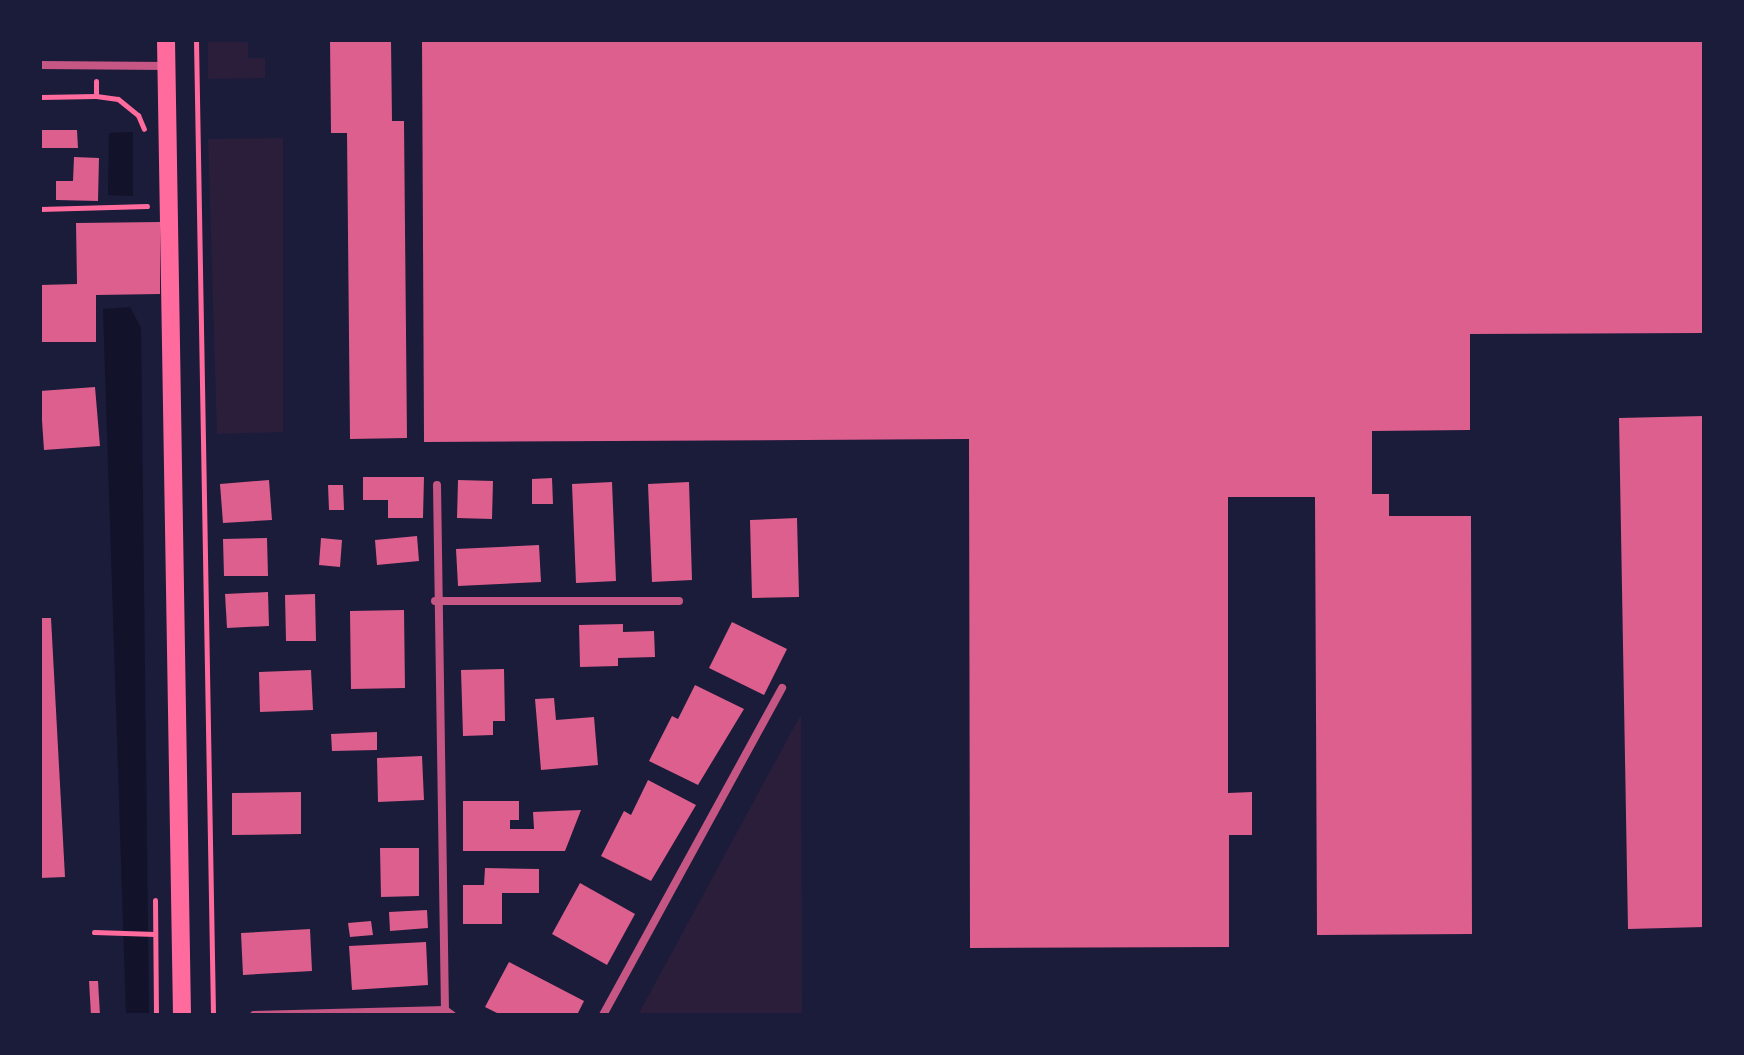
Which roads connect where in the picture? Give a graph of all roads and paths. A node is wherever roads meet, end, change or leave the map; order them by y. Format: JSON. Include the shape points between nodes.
{"nodes":[{"id":1,"x":166,"y":40,"type":"edge"},
{"id":2,"x":196,"y":40,"type":"edge"},
{"id":3,"x":40,"y":65,"type":"edge"},
{"id":4,"x":96,"y":66,"type":"junction"},
{"id":5,"x":167,"y":66,"type":"junction"},
{"id":6,"x":96,"y":96,"type":"junction"},
{"id":7,"x":40,"y":97,"type":"edge"},
{"id":8,"x":147,"y":137,"type":"dead end"},
{"id":9,"x":149,"y":206,"type":"dead end"},
{"id":10,"x":40,"y":209,"type":"edge"},
{"id":11,"x":437,"y":485,"type":"dead end"},
{"id":12,"x":435,"y":601,"type":"junction"},
{"id":13,"x":679,"y":601,"type":"dead end"},
{"id":14,"x":782,"y":688,"type":"dead end"},
{"id":15,"x":94,"y":932,"type":"dead end"},
{"id":16,"x":152,"y":934,"type":"dead end"},
{"id":17,"x":448,"y":1013,"type":"edge"},
{"id":18,"x":182,"y":1015,"type":"edge"},
{"id":19,"x":213,"y":1015,"type":"edge"},
{"id":20,"x":254,"y":1015,"type":"edge"},
{"id":21,"x":603,"y":1015,"type":"edge"}],
"edges":[{"from":1,"to":5,"type":"main road"},
{"from":2,"to":19,"type":"path"},
{"from":3,"to":4,"type":"street"},
{"from":4,"to":5,"type":"street"},
{"from":4,"to":6,"type":"path"},
{"from":5,"to":18,"type":"main road"},
{"from":6,"to":7,"type":"path"},
{"from":6,"to":8,"type":"path","via":[[118,99],[138,115]]},
{"from":9,"to":10,"type":"path"},
{"from":11,"to":12,"type":"street"},
{"from":12,"to":13,"type":"street"},
{"from":12,"to":17,"type":"street"},
{"from":14,"to":21,"type":"street"},
{"from":15,"to":16,"type":"path"},
{"from":17,"to":20,"type":"street"}]}
